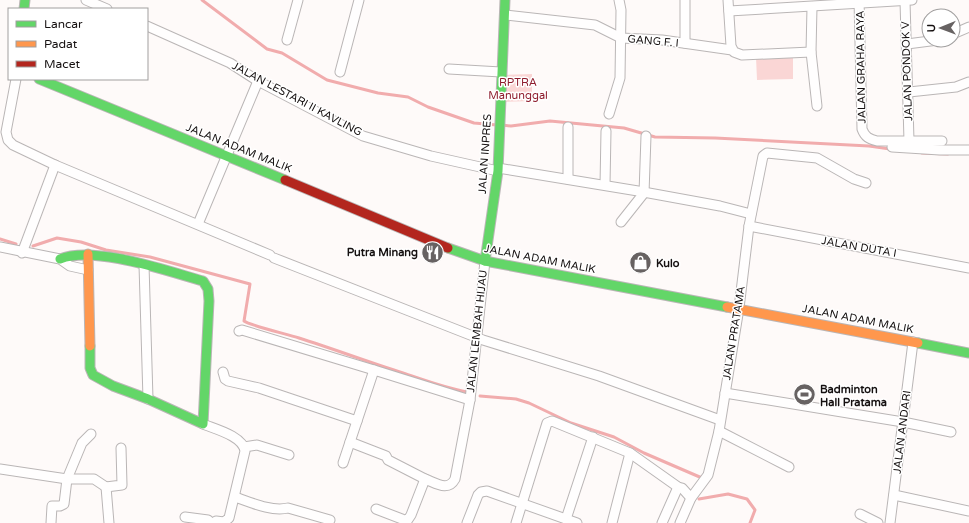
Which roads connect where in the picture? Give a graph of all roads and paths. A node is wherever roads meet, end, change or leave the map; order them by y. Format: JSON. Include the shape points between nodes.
{"nodes":[{"id":1,"x":86,"y":0,"type":"edge"},
{"id":2,"x":298,"y":0,"type":"edge"},
{"id":3,"x":358,"y":0,"type":"edge"},
{"id":4,"x":505,"y":0,"type":"edge"},
{"id":5,"x":618,"y":0,"type":"edge"},
{"id":6,"x":685,"y":0,"type":"edge"},
{"id":7,"x":728,"y":0,"type":"edge"},
{"id":8,"x":909,"y":0,"type":"edge"},
{"id":9,"x":859,"y":2,"type":"edge"},
{"id":10,"x":812,"y":7,"type":"junction"},
{"id":11,"x":105,"y":8,"type":"edge"},
{"id":12,"x":729,"y":11,"type":"junction"},
{"id":13,"x":505,"y":14,"type":"junction"},
{"id":14,"x":148,"y":26,"type":"edge"},
{"id":15,"x":621,"y":38,"type":"junction"},
{"id":16,"x":287,"y":40,"type":"dead end"},
{"id":17,"x":921,"y":42,"type":"edge"},
{"id":18,"x":684,"y":43,"type":"junction"},
{"id":19,"x":907,"y":44,"type":"junction"},
{"id":20,"x":732,"y":50,"type":"junction"},
{"id":21,"x":811,"y":52,"type":"junction"},
{"id":22,"x":449,"y":70,"type":"dead end"},
{"id":23,"x":340,"y":72,"type":"dead end"},
{"id":24,"x":502,"y":72,"type":"junction"},
{"id":25,"x":16,"y":80,"type":"edge"},
{"id":26,"x":41,"y":80,"type":"edge"},
{"id":27,"x":258,"y":80,"type":"junction"},
{"id":28,"x":969,"y":82,"type":"edge"},
{"id":29,"x":909,"y":92,"type":"junction"},
{"id":30,"x":817,"y":106,"type":"dead end"},
{"id":31,"x":609,"y":114,"type":"dead end"},
{"id":32,"x":568,"y":126,"type":"dead end"},
{"id":33,"x":606,"y":131,"type":"dead end"},
{"id":34,"x":646,"y":136,"type":"dead end"},
{"id":35,"x":910,"y":141,"type":"junction"},
{"id":36,"x":942,"y":141,"type":"dead end"},
{"id":37,"x":892,"y":147,"type":"dead end"},
{"id":38,"x":969,"y":150,"type":"edge"},
{"id":39,"x":228,"y":156,"type":"junction"},
{"id":40,"x":55,"y":165,"type":"junction"},
{"id":41,"x":498,"y":169,"type":"junction"},
{"id":42,"x":568,"y":179,"type":"junction"},
{"id":43,"x":866,"y":183,"type":"dead end"},
{"id":44,"x":605,"y":185,"type":"junction"},
{"id":45,"x":644,"y":193,"type":"junction"},
{"id":46,"x":751,"y":214,"type":"junction"},
{"id":47,"x":621,"y":222,"type":"dead end"},
{"id":48,"x":198,"y":224,"type":"junction"},
{"id":49,"x":749,"y":226,"type":"junction"},
{"id":50,"x":0,"y":247,"type":"edge"},
{"id":51,"x":22,"y":253,"type":"junction"},
{"id":52,"x":88,"y":254,"type":"junction"},
{"id":53,"x":60,"y":259,"type":"junction"},
{"id":54,"x":485,"y":262,"type":"junction"},
{"id":55,"x":144,"y":265,"type":"junction"},
{"id":56,"x":969,"y":268,"type":"edge"},
{"id":57,"x":88,"y":270,"type":"junction"},
{"id":58,"x":739,"y":308,"type":"junction"},
{"id":59,"x":238,"y":331,"type":"dead end"},
{"id":60,"x":477,"y":338,"type":"junction"},
{"id":61,"x":913,"y":342,"type":"junction"},
{"id":62,"x":969,"y":353,"type":"edge"},
{"id":63,"x":374,"y":370,"type":"junction"},
{"id":64,"x":223,"y":372,"type":"dead end"},
{"id":65,"x":725,"y":394,"type":"junction"},
{"id":66,"x":148,"y":399,"type":"junction"},
{"id":67,"x":470,"y":400,"type":"junction"},
{"id":68,"x":720,"y":420,"type":"junction"},
{"id":69,"x":357,"y":421,"type":"junction"},
{"id":70,"x":903,"y":422,"type":"junction"},
{"id":71,"x":203,"y":424,"type":"junction"},
{"id":72,"x":719,"y":432,"type":"junction"},
{"id":73,"x":951,"y":432,"type":"dead end"},
{"id":74,"x":91,"y":434,"type":"dead end"},
{"id":75,"x":593,"y":437,"type":"junction"},
{"id":76,"x":350,"y":442,"type":"junction"},
{"id":77,"x":244,"y":447,"type":"junction"},
{"id":78,"x":122,"y":448,"type":"dead end"},
{"id":79,"x":630,"y":453,"type":"junction"},
{"id":80,"x":289,"y":455,"type":"dead end"},
{"id":81,"x":343,"y":463,"type":"dead end"},
{"id":82,"x":789,"y":467,"type":"dead end"},
{"id":83,"x":0,"y":469,"type":"edge"},
{"id":84,"x":67,"y":479,"type":"junction"},
{"id":85,"x":425,"y":479,"type":"junction"},
{"id":86,"x":106,"y":487,"type":"junction"},
{"id":87,"x":678,"y":487,"type":"junction"},
{"id":88,"x":894,"y":495,"type":"junction"},
{"id":89,"x":235,"y":497,"type":"junction"},
{"id":90,"x":691,"y":498,"type":"junction"},
{"id":91,"x":522,"y":505,"type":"junction"},
{"id":92,"x":376,"y":509,"type":"dead end"},
{"id":93,"x":969,"y":511,"type":"edge"},
{"id":94,"x":860,"y":514,"type":"dead end"},
{"id":95,"x":184,"y":517,"type":"dead end"},
{"id":96,"x":566,"y":519,"type":"junction"},
{"id":97,"x":330,"y":520,"type":"dead end"},
{"id":98,"x":51,"y":523,"type":"edge"},
{"id":99,"x":109,"y":523,"type":"edge"},
{"id":100,"x":212,"y":523,"type":"edge"},
{"id":101,"x":467,"y":523,"type":"edge"},
{"id":102,"x":516,"y":523,"type":"edge"},
{"id":103,"x":577,"y":523,"type":"edge"},
{"id":104,"x":612,"y":523,"type":"edge"},
{"id":105,"x":662,"y":523,"type":"edge"},
{"id":106,"x":680,"y":523,"type":"edge"},
{"id":107,"x":878,"y":523,"type":"edge"},
{"id":108,"x":890,"y":523,"type":"edge"}],
"edges":[{"from":1,"to":11,"type":"street"},
{"from":2,"to":16,"type":"street"},
{"from":3,"to":23,"type":"street"},
{"from":4,"to":13,"type":"street","name":"JALAN INPRES"},
{"from":5,"to":15,"type":"street","via":[[621,4]]},
{"from":6,"to":18,"type":"street"},
{"from":7,"to":12,"type":"street"},
{"from":8,"to":9,"type":"street"},
{"from":8,"to":19,"type":"street","name":"JALAN PONDOK V"},
{"from":9,"to":10,"type":"street"},
{"from":9,"to":35,"type":"street","name":"JALAN GRAHA RAYA","via":[[864,136],[877,141]]},
{"from":10,"to":12,"type":"street"},
{"from":10,"to":21,"type":"street"},
{"from":12,"to":20,"type":"street"},
{"from":13,"to":15,"type":"street","name":"GANG F. I","via":[[595,24]]},
{"from":13,"to":24,"type":"street","name":"JALAN INPRES"},
{"from":14,"to":27,"type":"street","name":"JALAN LESTARI II KAVLING","via":[[230,63]]},
{"from":15,"to":18,"type":"street","name":"GANG F. I"},
{"from":15,"to":31,"type":"street","via":[[620,78]]},
{"from":17,"to":19,"type":"street"},
{"from":18,"to":20,"type":"street","name":"GANG F. I"},
{"from":19,"to":29,"type":"street","name":"JALAN PONDOK V"},
{"from":20,"to":21,"type":"street","name":"GANG F. I","via":[[738,55]]},
{"from":21,"to":30,"type":"street"},
{"from":22,"to":24,"type":"street"},
{"from":24,"to":41,"type":"street","name":"JALAN INPRES"},
{"from":25,"to":40,"type":"street","via":[[6,132],[8,140],[13,145]]},
{"from":26,"to":39,"type":"street","name":"JALAN ADAM MALIK"},
{"from":27,"to":39,"type":"street"},
{"from":27,"to":41,"type":"street","name":"JALAN LESTARI II KAVLING","via":[[363,136],[431,156]]},
{"from":28,"to":29,"type":"street","via":[[956,87]]},
{"from":29,"to":35,"type":"street","name":"JALAN PONDOK V"},
{"from":32,"to":42,"type":"street"},
{"from":33,"to":44,"type":"street"},
{"from":34,"to":45,"type":"street"},
{"from":35,"to":36,"type":"street"},
{"from":37,"to":38,"type":"street"},
{"from":39,"to":48,"type":"street"},
{"from":39,"to":54,"type":"street","name":"JALAN ADAM MALIK"},
{"from":40,"to":48,"type":"street"},
{"from":40,"to":51,"type":"street"},
{"from":41,"to":42,"type":"street","name":"JALAN LESTARI II KAVLING"},
{"from":41,"to":54,"type":"street","name":"JALAN INPRES"},
{"from":42,"to":44,"type":"street","name":"JALAN LESTARI II KAVLING"},
{"from":43,"to":46,"type":"street","name":"JALAN PRATAMA","via":[[817,158],[784,155],[766,149],[761,161]]},
{"from":44,"to":45,"type":"street","name":"JALAN LESTARI II KAVLING"},
{"from":45,"to":46,"type":"street","name":"JALAN LESTARI II KAVLING"},
{"from":45,"to":47,"type":"street"},
{"from":46,"to":49,"type":"street","name":"JALAN PRATAMA"},
{"from":48,"to":60,"type":"street"},
{"from":49,"to":56,"type":"street","name":"JALAN DUTA I"},
{"from":49,"to":58,"type":"street","name":"JALAN PRATAMA"},
{"from":50,"to":51,"type":"street"},
{"from":51,"to":53,"type":"street"},
{"from":52,"to":53,"type":"street","via":[[70,255]]},
{"from":52,"to":55,"type":"street"},
{"from":52,"to":57,"type":"street"},
{"from":53,"to":57,"type":"street","via":[[70,266]]},
{"from":54,"to":58,"type":"street","name":"JALAN ADAM MALIK"},
{"from":54,"to":60,"type":"street","name":"JALAN LEMBAH HIJAU"},
{"from":55,"to":66,"type":"street"},
{"from":55,"to":71,"type":"street","via":[[203,281],[208,289]]},
{"from":57,"to":66,"type":"street","via":[[92,375]]},
{"from":58,"to":61,"type":"street","name":"JALAN ADAM MALIK"},
{"from":58,"to":65,"type":"street","name":"JALAN PRATAMA"},
{"from":59,"to":63,"type":"street","via":[[261,335]]},
{"from":60,"to":67,"type":"street","name":"JALAN LEMBAH HIJAU"},
{"from":60,"to":68,"type":"street","via":[[599,376]]},
{"from":61,"to":62,"type":"street","name":"JALAN ADAM MALIK"},
{"from":61,"to":70,"type":"street","name":"JALAN ANDARI"},
{"from":63,"to":67,"type":"street"},
{"from":63,"to":69,"type":"street"},
{"from":64,"to":69,"type":"street","via":[[228,381],[260,388]]},
{"from":65,"to":68,"type":"street","name":"JALAN PRATAMA"},
{"from":65,"to":70,"type":"street"},
{"from":66,"to":71,"type":"street"},
{"from":67,"to":85,"type":"street","name":"JALAN LEMBAH HIJAU","via":[[455,479],[447,486]]},
{"from":68,"to":72,"type":"street","name":"JALAN PRATAMA"},
{"from":69,"to":76,"type":"street"},
{"from":70,"to":73,"type":"street"},
{"from":70,"to":88,"type":"street","name":"JALAN ANDARI"},
{"from":71,"to":77,"type":"street","via":[[228,435]]},
{"from":72,"to":82,"type":"street"},
{"from":72,"to":90,"type":"street","name":"JALAN PRATAMA","via":[[708,474]]},
{"from":74,"to":84,"type":"street","via":[[82,443]]},
{"from":75,"to":79,"type":"street"},
{"from":75,"to":91,"type":"street","via":[[561,423],[547,423]]},
{"from":75,"to":96,"type":"street"},
{"from":76,"to":81,"type":"street"},
{"from":76,"to":85,"type":"street","via":[[386,456],[388,460]]},
{"from":77,"to":80,"type":"street","via":[[257,445]]},
{"from":77,"to":89,"type":"street"},
{"from":78,"to":86,"type":"street","via":[[122,485]]},
{"from":79,"to":87,"type":"street"},
{"from":79,"to":104,"type":"street"},
{"from":83,"to":84,"type":"street"},
{"from":84,"to":86,"type":"street","via":[[94,479]]},
{"from":84,"to":98,"type":"street","via":[[64,504],[52,506]]},
{"from":85,"to":92,"type":"street","via":[[412,515],[407,521]]},
{"from":86,"to":99,"type":"street"},
{"from":87,"to":90,"type":"street"},
{"from":87,"to":105,"type":"street"},
{"from":88,"to":93,"type":"street"},
{"from":88,"to":108,"type":"street","name":"JALAN ANDARI"},
{"from":89,"to":97,"type":"street"},
{"from":89,"to":100,"type":"street","via":[[227,520]]},
{"from":90,"to":106,"type":"street","name":"JALAN PRATAMA"},
{"from":91,"to":96,"type":"street"},
{"from":91,"to":101,"type":"street","via":[[487,491],[481,492]]},
{"from":91,"to":102,"type":"street"},
{"from":94,"to":107,"type":"street"},
{"from":95,"to":100,"type":"street","via":[[208,520]]},
{"from":96,"to":103,"type":"street"}]}
